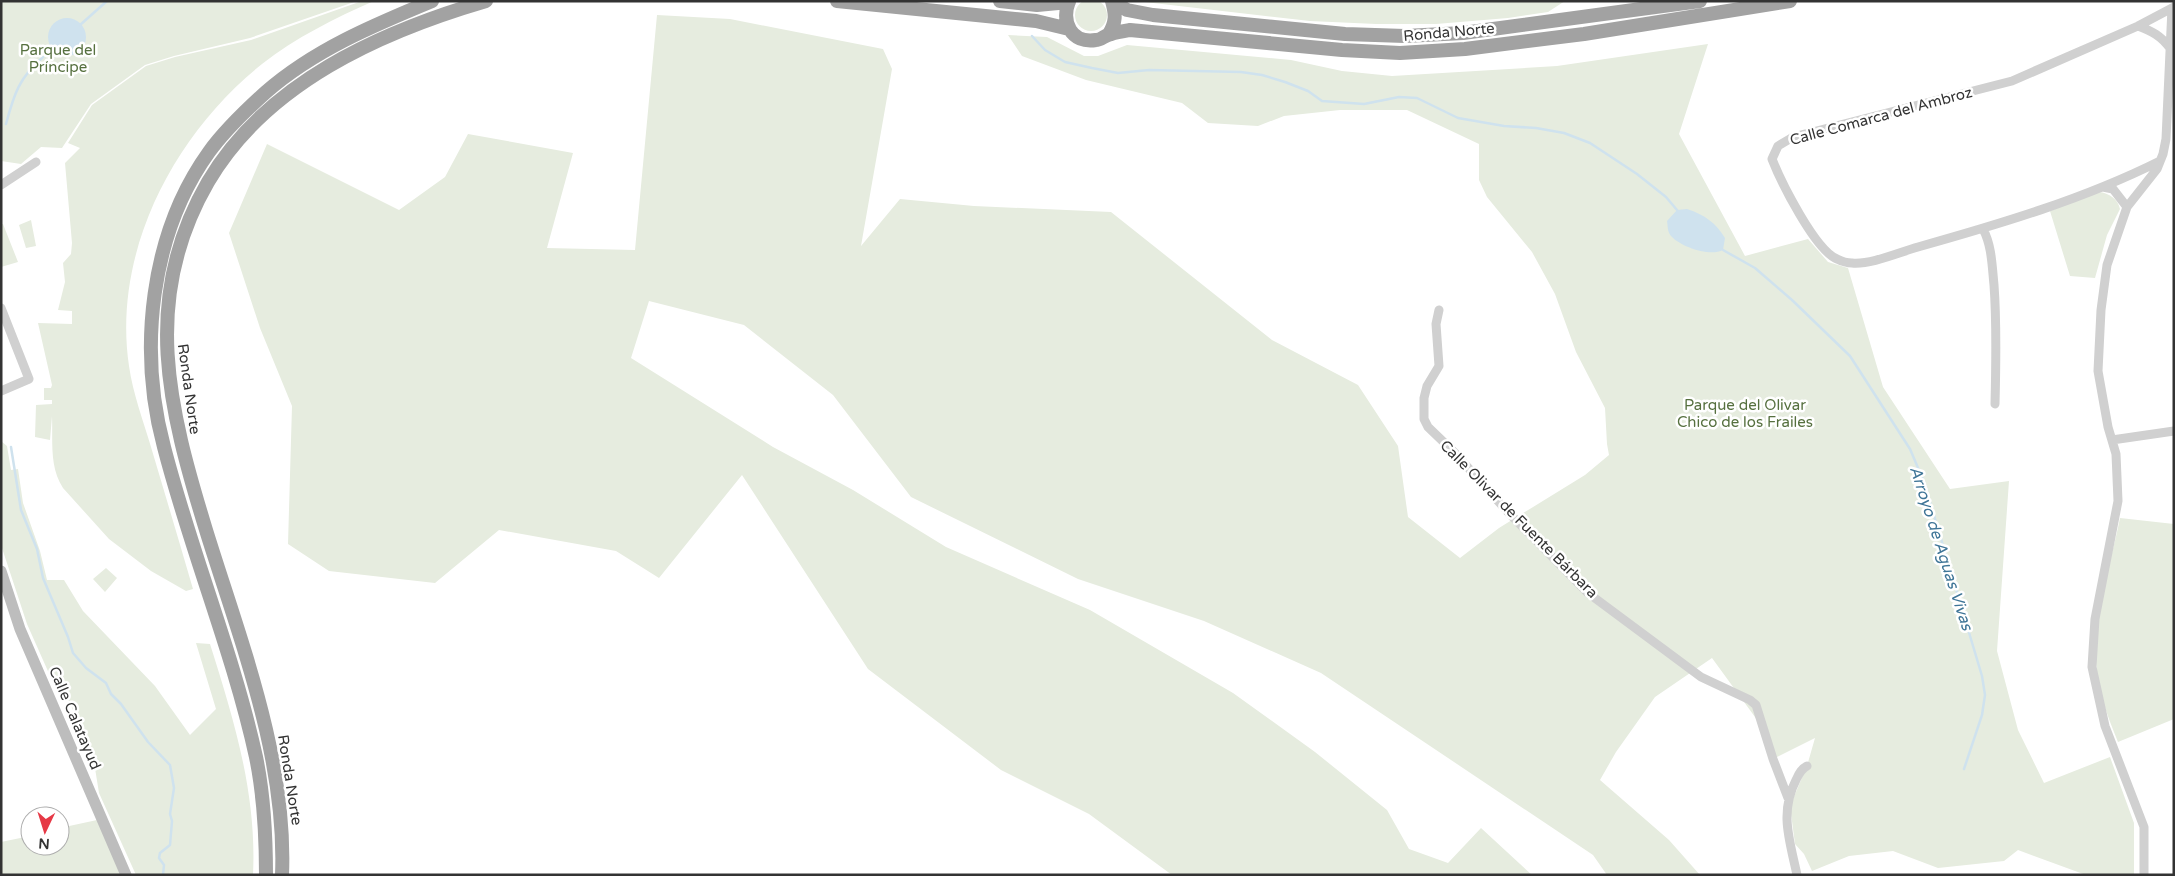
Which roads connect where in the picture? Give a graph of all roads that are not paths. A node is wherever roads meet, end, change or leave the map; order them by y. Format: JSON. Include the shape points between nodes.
{"nodes":[{"id":1,"x":432,"y":1,"type":"edge"},
{"id":2,"x":486,"y":1,"type":"edge"},
{"id":3,"x":837,"y":1,"type":"edge"},
{"id":4,"x":1000,"y":1,"type":"edge"},
{"id":5,"x":1112,"y":1,"type":"edge"},
{"id":6,"x":1700,"y":1,"type":"edge"},
{"id":7,"x":1790,"y":1,"type":"edge"},
{"id":8,"x":1069,"y":2,"type":"edge"},
{"id":9,"x":2173,"y":8,"type":"edge"},
{"id":10,"x":2138,"y":26,"type":"junction"},
{"id":11,"x":1068,"y":29,"type":"junction"},
{"id":12,"x":1109,"y":34,"type":"junction"},
{"id":13,"x":2170,"y":48,"type":"junction"},
{"id":14,"x":2160,"y":161,"type":"junction"},
{"id":15,"x":36,"y":162,"type":"dead end"},
{"id":16,"x":1,"y":185,"type":"edge"},
{"id":17,"x":2103,"y":187,"type":"junction"},
{"id":18,"x":2127,"y":207,"type":"junction"},
{"id":19,"x":1983,"y":229,"type":"junction"},
{"id":20,"x":1,"y":308,"type":"edge"},
{"id":21,"x":1439,"y":310,"type":"dead end"},
{"id":22,"x":1,"y":391,"type":"edge"},
{"id":23,"x":1994,"y":404,"type":"dead end"},
{"id":24,"x":2174,"y":431,"type":"edge"},
{"id":25,"x":2112,"y":440,"type":"junction"},
{"id":26,"x":1,"y":572,"type":"edge"},
{"id":27,"x":1808,"y":766,"type":"dead end"},
{"id":28,"x":1788,"y":798,"type":"junction"},
{"id":29,"x":126,"y":875,"type":"edge"},
{"id":30,"x":266,"y":875,"type":"edge"},
{"id":31,"x":282,"y":875,"type":"edge"},
{"id":32,"x":1797,"y":875,"type":"edge"},
{"id":33,"x":2144,"y":875,"type":"edge"}],
"edges":[{"from":1,"to":30,"type":"highway","name":"Ronda Norte","via":[[329,48],[267,91],[237,120],[209,152],[181,202],[158,269],[151,337],[154,391],[163,446],[242,699],[265,816]]},
{"from":2,"to":31,"type":"highway","name":"Ronda Norte","via":[[410,26],[374,42],[315,76],[256,119],[216,167],[201,194],[189,219],[172,274],[166,345],[176,426],[260,708],[275,770],[281,814]]},
{"from":3,"to":11,"type":"highway","name":"Ronda Norte","via":[[1036,21]]},
{"from":4,"to":8,"type":"highway","via":[[1037,5]]},
{"from":5,"to":6,"type":"highway","name":"Ronda Norte","via":[[1127,10],[1153,15],[1345,34],[1405,36],[1463,33]]},
{"from":5,"to":12,"type":"highway","name":"Ronda Norte","via":[[1116,14]]},
{"from":7,"to":12,"type":"highway","name":"Ronda Norte","via":[[1584,34],[1465,49],[1400,53],[1130,30]]},
{"from":8,"to":11,"type":"highway","via":[[1065,15]]},
{"from":9,"to":10,"type":"street","name":"Calle Comarca del Ambroz"},
{"from":9,"to":13,"type":"street"},
{"from":10,"to":13,"type":"street","via":[[2162,38]]},
{"from":10,"to":19,"type":"street","name":"Calle Comarca del Ambroz","via":[[2012,81],[1793,137],[1778,146],[1772,159],[1780,181],[1820,245],[1835,258],[1852,263],[1873,260]]},
{"from":11,"to":12,"type":"highway","name":"Ronda Norte","via":[[1087,41],[1099,40]]},
{"from":13,"to":14,"type":"street","via":[[2166,139]]},
{"from":14,"to":17,"type":"street","name":"Calle Comarca del Ambroz"},
{"from":14,"to":18,"type":"street","via":[[2157,170]]},
{"from":15,"to":16,"type":"street"},
{"from":17,"to":18,"type":"street","via":[[2113,189]]},
{"from":17,"to":19,"type":"street","name":"Calle Comarca del Ambroz"},
{"from":18,"to":25,"type":"street","via":[[2107,265],[2101,310],[2098,372]]},
{"from":19,"to":23,"type":"street","via":[[1992,257],[1997,332]]},
{"from":20,"to":22,"type":"street","via":[[30,379]]},
{"from":21,"to":28,"type":"street","name":"Calle Olivar de Fuente Bárbara","via":[[1436,324],[1439,366],[1424,398],[1424,419],[1428,427],[1588,593],[1701,677],[1750,700],[1756,706]]},
{"from":24,"to":25,"type":"street"},
{"from":25,"to":33,"type":"street","via":[[2116,454],[2118,501],[2095,619],[2092,667],[2105,726],[2144,828]]},
{"from":26,"to":29,"type":"main road","name":"Calle Calatayud","via":[[20,628]]},
{"from":27,"to":28,"type":"street","via":[[1801,769]]},
{"from":28,"to":32,"type":"street","via":[[1788,837]]}]}
